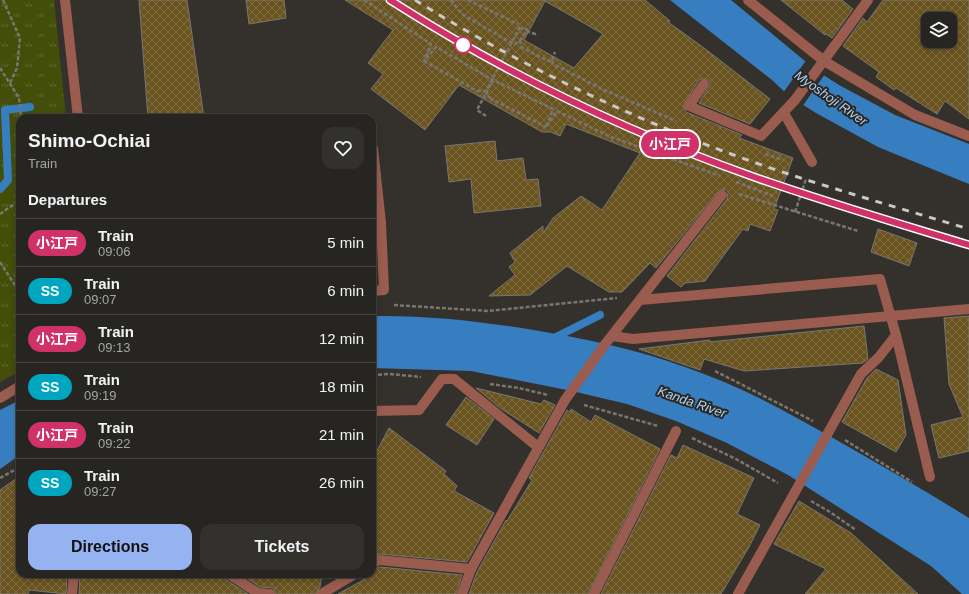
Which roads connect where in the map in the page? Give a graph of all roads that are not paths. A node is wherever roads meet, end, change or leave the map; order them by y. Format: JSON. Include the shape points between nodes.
{"nodes":[{"id":1,"x":65,"y":0,"type":"edge"},
{"id":2,"x":748,"y":0,"type":"edge"},
{"id":3,"x":868,"y":0,"type":"edge"},
{"id":4,"x":824,"y":61,"type":"junction"},
{"id":5,"x":704,"y":84,"type":"dead end"},
{"id":6,"x":784,"y":113,"type":"junction"},
{"id":7,"x":78,"y":114,"type":"edge"},
{"id":8,"x":969,"y":136,"type":"edge"},
{"id":9,"x":812,"y":162,"type":"road end"},
{"id":10,"x":376,"y":176,"type":"edge"},
{"id":11,"x":722,"y":195,"type":"road end"},
{"id":12,"x":376,"y":291,"type":"edge"},
{"id":13,"x":640,"y":300,"type":"junction"},
{"id":14,"x":969,"y":309,"type":"edge"},
{"id":15,"x":891,"y":316,"type":"junction"},
{"id":16,"x":896,"y":335,"type":"junction"},
{"id":17,"x":609,"y":340,"type":"junction"},
{"id":18,"x":16,"y":388,"type":"edge"},
{"id":19,"x":0,"y":398,"type":"edge"},
{"id":20,"x":376,"y":411,"type":"edge"},
{"id":21,"x":676,"y":431,"type":"dead end"},
{"id":22,"x":538,"y":447,"type":"junction"},
{"id":23,"x":930,"y":477,"type":"dead end"},
{"id":24,"x":376,"y":562,"type":"edge"},
{"id":25,"x":471,"y":570,"type":"junction"},
{"id":26,"x":74,"y":578,"type":"edge"},
{"id":27,"x":235,"y":578,"type":"edge"},
{"id":28,"x":348,"y":578,"type":"edge"},
{"id":29,"x":72,"y":594,"type":"edge"},
{"id":30,"x":270,"y":594,"type":"edge"},
{"id":31,"x":321,"y":594,"type":"edge"},
{"id":32,"x":462,"y":594,"type":"edge"},
{"id":33,"x":594,"y":594,"type":"edge"},
{"id":34,"x":738,"y":594,"type":"edge"}],
"edges":[{"from":1,"to":7,"type":"street"},
{"from":2,"to":4,"type":"street"},
{"from":3,"to":4,"type":"street"},
{"from":4,"to":6,"type":"street"},
{"from":4,"to":8,"type":"street","via":[[915,115]]},
{"from":5,"to":6,"type":"street","via":[[689,106],[761,136]]},
{"from":6,"to":9,"type":"street"},
{"from":10,"to":12,"type":"street","via":[[384,290]]},
{"from":11,"to":13,"type":"street"},
{"from":13,"to":15,"type":"street","via":[[880,279]]},
{"from":13,"to":17,"type":"street"},
{"from":14,"to":15,"type":"street"},
{"from":15,"to":16,"type":"street"},
{"from":15,"to":17,"type":"street"},
{"from":16,"to":23,"type":"street"},
{"from":16,"to":34,"type":"street","via":[[879,357],[861,374]]},
{"from":17,"to":22,"type":"street","via":[[565,400]]},
{"from":18,"to":19,"type":"street"},
{"from":20,"to":22,"type":"street","via":[[419,410],[442,379],[454,379]]},
{"from":21,"to":33,"type":"street"},
{"from":22,"to":25,"type":"street"},
{"from":24,"to":25,"type":"street"},
{"from":25,"to":32,"type":"street"},
{"from":26,"to":29,"type":"street"},
{"from":27,"to":30,"type":"street","via":[[258,593]]},
{"from":28,"to":31,"type":"street"}]}
